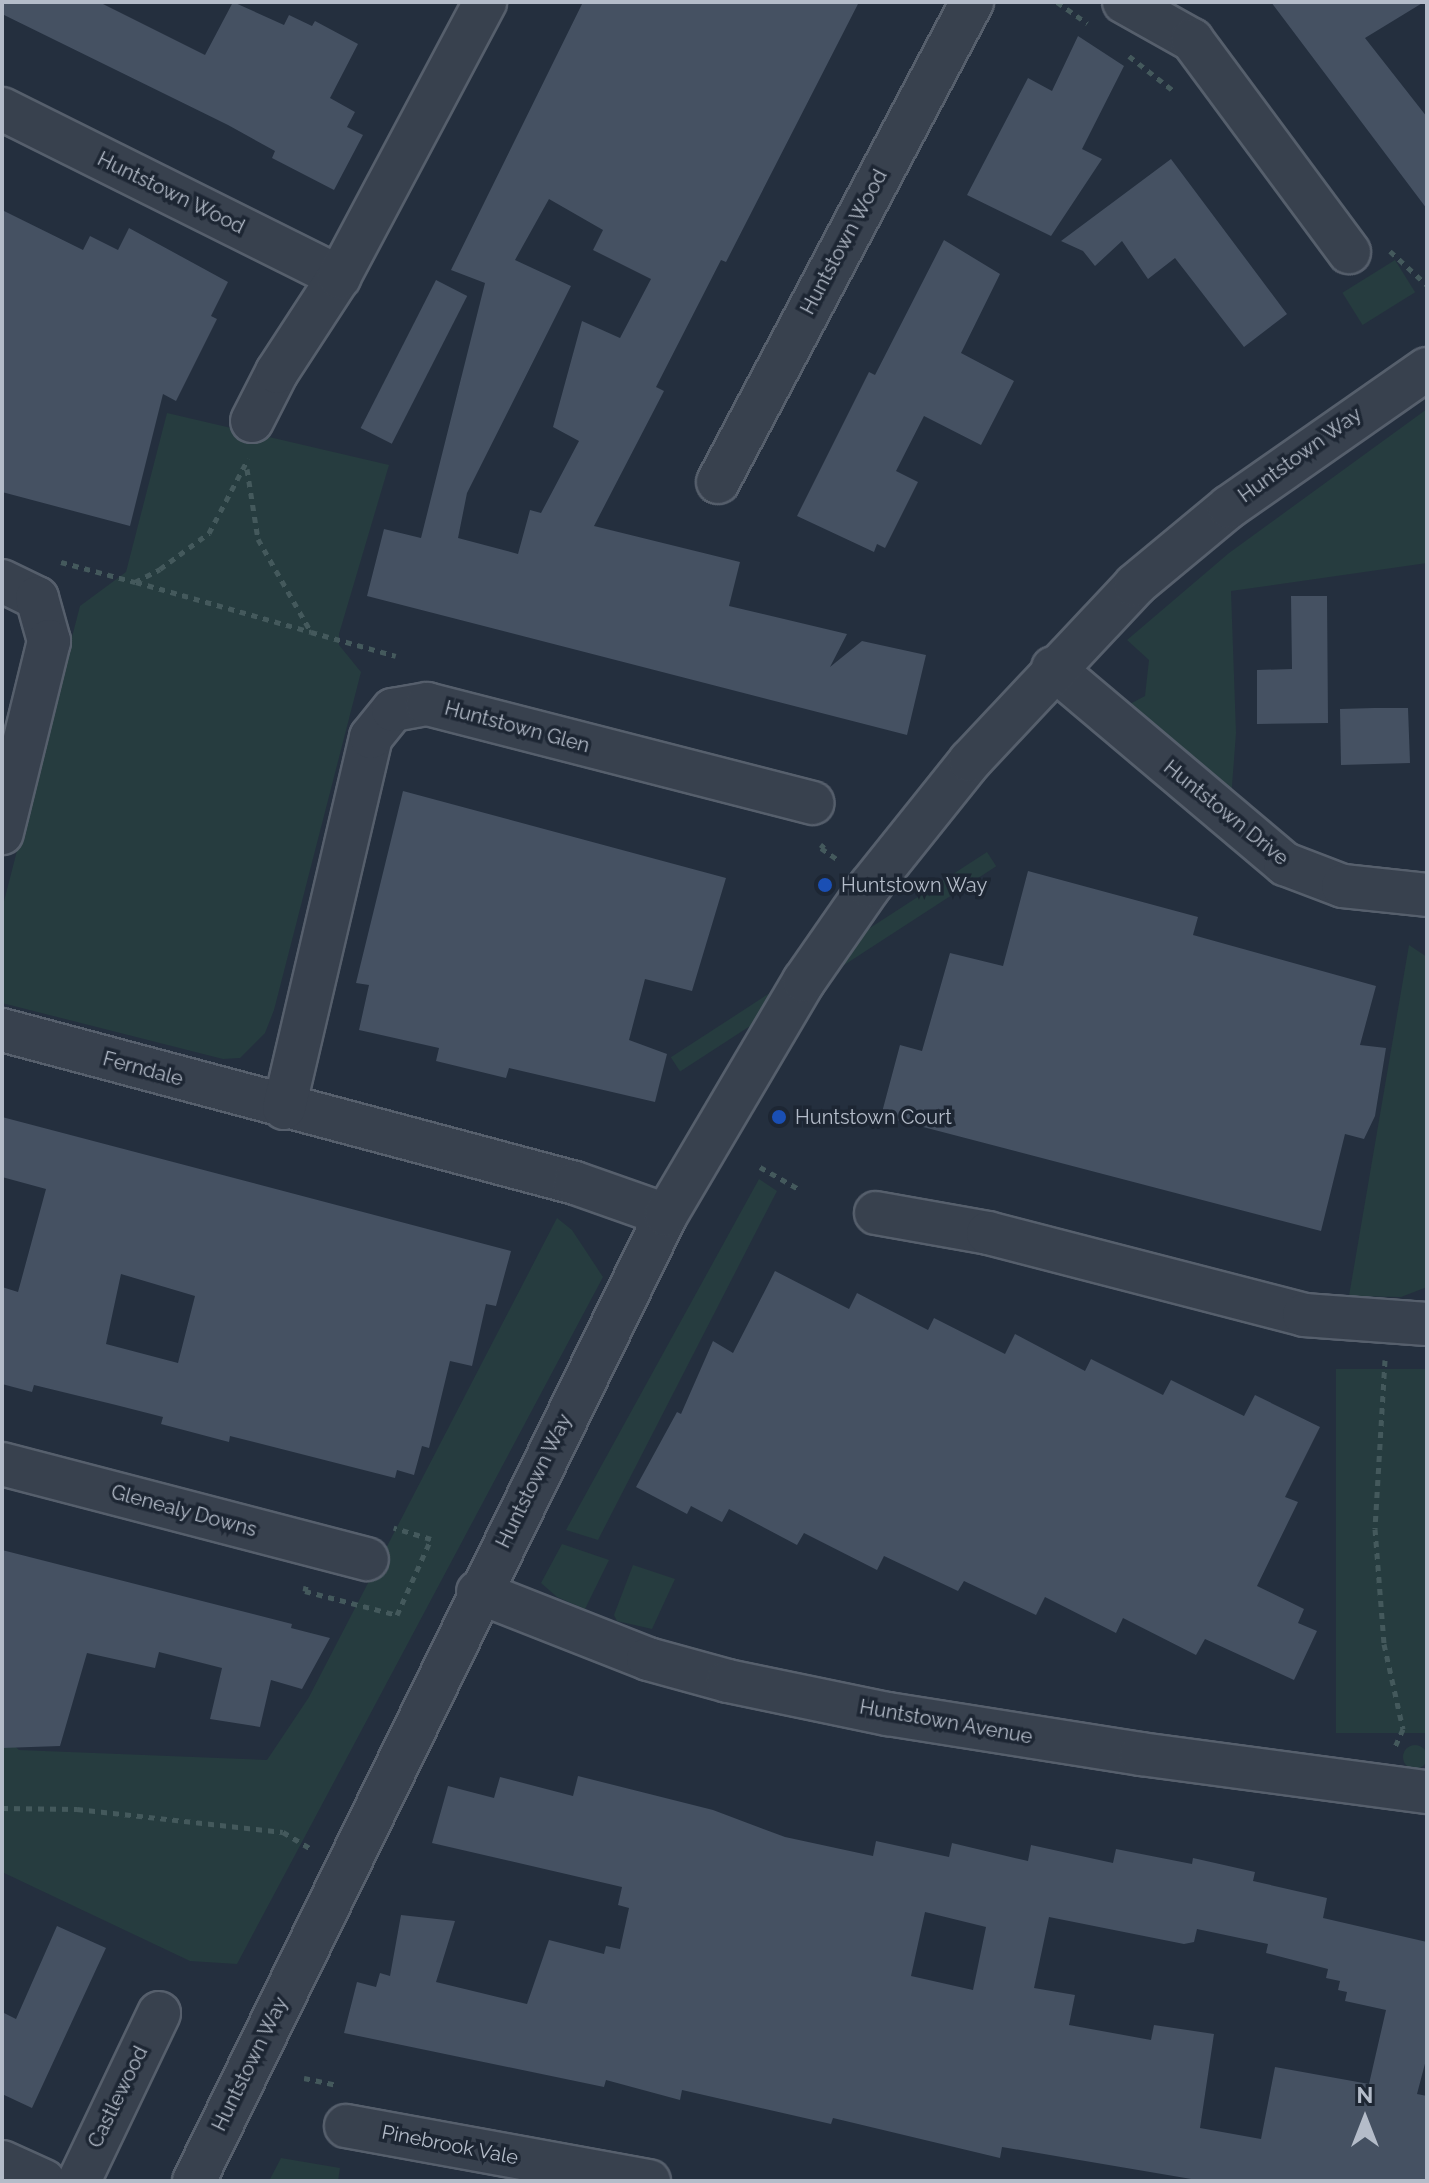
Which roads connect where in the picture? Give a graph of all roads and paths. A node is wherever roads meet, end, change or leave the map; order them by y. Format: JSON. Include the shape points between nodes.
{"nodes":[{"id":1,"x":485,"y":2,"type":"edge"},
{"id":2,"x":972,"y":2,"type":"edge"},
{"id":3,"x":1124,"y":2,"type":"edge"},
{"id":4,"x":2,"y":109,"type":"edge"},
{"id":5,"x":1349,"y":252,"type":"dead end"},
{"id":6,"x":339,"y":277,"type":"junction"},
{"id":7,"x":1427,"y":369,"type":"edge"},
{"id":8,"x":252,"y":421,"type":"joint"},
{"id":9,"x":246,"y":468,"type":"junction"},
{"id":10,"x":718,"y":482,"type":"dead end"},
{"id":11,"x":52,"y":559,"type":"dead end"},
{"id":12,"x":2,"y":581,"type":"edge"},
{"id":13,"x":135,"y":582,"type":"junction"},
{"id":14,"x":311,"y":632,"type":"junction"},
{"id":15,"x":396,"y":656,"type":"dead end"},
{"id":16,"x":1053,"y":668,"type":"junction"},
{"id":17,"x":812,"y":803,"type":"joint"},
{"id":18,"x":2,"y":833,"type":"edge"},
{"id":19,"x":870,"y":886,"type":"junction"},
{"id":20,"x":1427,"y":895,"type":"edge"},
{"id":21,"x":2,"y":1030,"type":"edge"},
{"id":22,"x":284,"y":1108,"type":"junction"},
{"id":23,"x":760,"y":1167,"type":"dead end"},
{"id":24,"x":797,"y":1188,"type":"dead end"},
{"id":25,"x":876,"y":1213,"type":"dead end"},
{"id":26,"x":666,"y":1215,"type":"junction"},
{"id":27,"x":1427,"y":1324,"type":"edge"},
{"id":28,"x":1385,"y":1358,"type":"dead end"},
{"id":29,"x":2,"y":1464,"type":"edge"},
{"id":30,"x":367,"y":1559,"type":"dead end"},
{"id":31,"x":478,"y":1592,"type":"junction"},
{"id":32,"x":1410,"y":1791,"type":"edge"},
{"id":33,"x":2,"y":1808,"type":"edge"},
{"id":34,"x":313,"y":1849,"type":"dead end"},
{"id":35,"x":159,"y":2013,"type":"dead end"},
{"id":36,"x":304,"y":2078,"type":"dead end"},
{"id":37,"x":350,"y":2107,"type":"joint"},
{"id":38,"x":2,"y":2162,"type":"edge"},
{"id":39,"x":577,"y":2175,"type":"edge"},
{"id":40,"x":44,"y":2181,"type":"edge"},
{"id":41,"x":79,"y":2181,"type":"edge"},
{"id":42,"x":194,"y":2181,"type":"edge"},
{"id":43,"x":649,"y":2181,"type":"edge"}],
"edges":[{"from":1,"to":6,"type":"street"},
{"from":2,"to":10,"type":"street","name":"Huntstown Wood"},
{"from":3,"to":5,"type":"street","via":[[1192,40]]},
{"from":4,"to":6,"type":"street","name":"Huntstown Wood"},
{"from":6,"to":8,"type":"street"},
{"from":7,"to":16,"type":"street","name":"Huntstown Way","via":[[1366,407],[1194,535],[1135,585]]},
{"from":8,"to":9,"type":"path"},
{"from":9,"to":13,"type":"path","via":[[209,533]]},
{"from":9,"to":14,"type":"path","via":[[258,539]]},
{"from":11,"to":13,"type":"path"},
{"from":12,"to":18,"type":"street","via":[[37,598],[49,641]]},
{"from":13,"to":14,"type":"path"},
{"from":14,"to":15,"type":"path"},
{"from":16,"to":19,"type":"street","name":"Huntstown Way"},
{"from":16,"to":20,"type":"street","name":"Huntstown Drive","via":[[1285,864],[1343,886]]},
{"from":17,"to":19,"type":"path","via":[[839,826],[821,848]]},
{"from":17,"to":22,"type":"street","name":"Huntstown Glen","via":[[427,704],[393,710],[371,737]]},
{"from":19,"to":26,"type":"street","name":"Huntstown Way","via":[[804,981]]},
{"from":21,"to":22,"type":"street","name":"Ferndale"},
{"from":22,"to":26,"type":"street","name":"Ferndale","via":[[575,1183]]},
{"from":23,"to":24,"type":"path"},
{"from":25,"to":27,"type":"street","via":[[988,1233],[1304,1315]]},
{"from":26,"to":31,"type":"street","name":"Huntstown Way"},
{"from":28,"to":32,"type":"path","via":[[1375,1529],[1384,1644],[1403,1729],[1394,1743]]},
{"from":29,"to":30,"type":"street","name":"Glenealy Downs"},
{"from":31,"to":32,"type":"street","name":"Huntstown Avenue","via":[[706,1676],[888,1714]]},
{"from":31,"to":42,"type":"street","name":"Huntstown Way"},
{"from":33,"to":34,"type":"path","via":[[77,1809],[283,1832]]},
{"from":35,"to":41,"type":"street","name":"Castlewood"},
{"from":36,"to":37,"type":"path"},
{"from":37,"to":39,"type":"street","name":"Pinebrook Vale"},
{"from":38,"to":40,"type":"street"},
{"from":39,"to":43,"type":"street","name":"Pinebrook Vale"}]}
